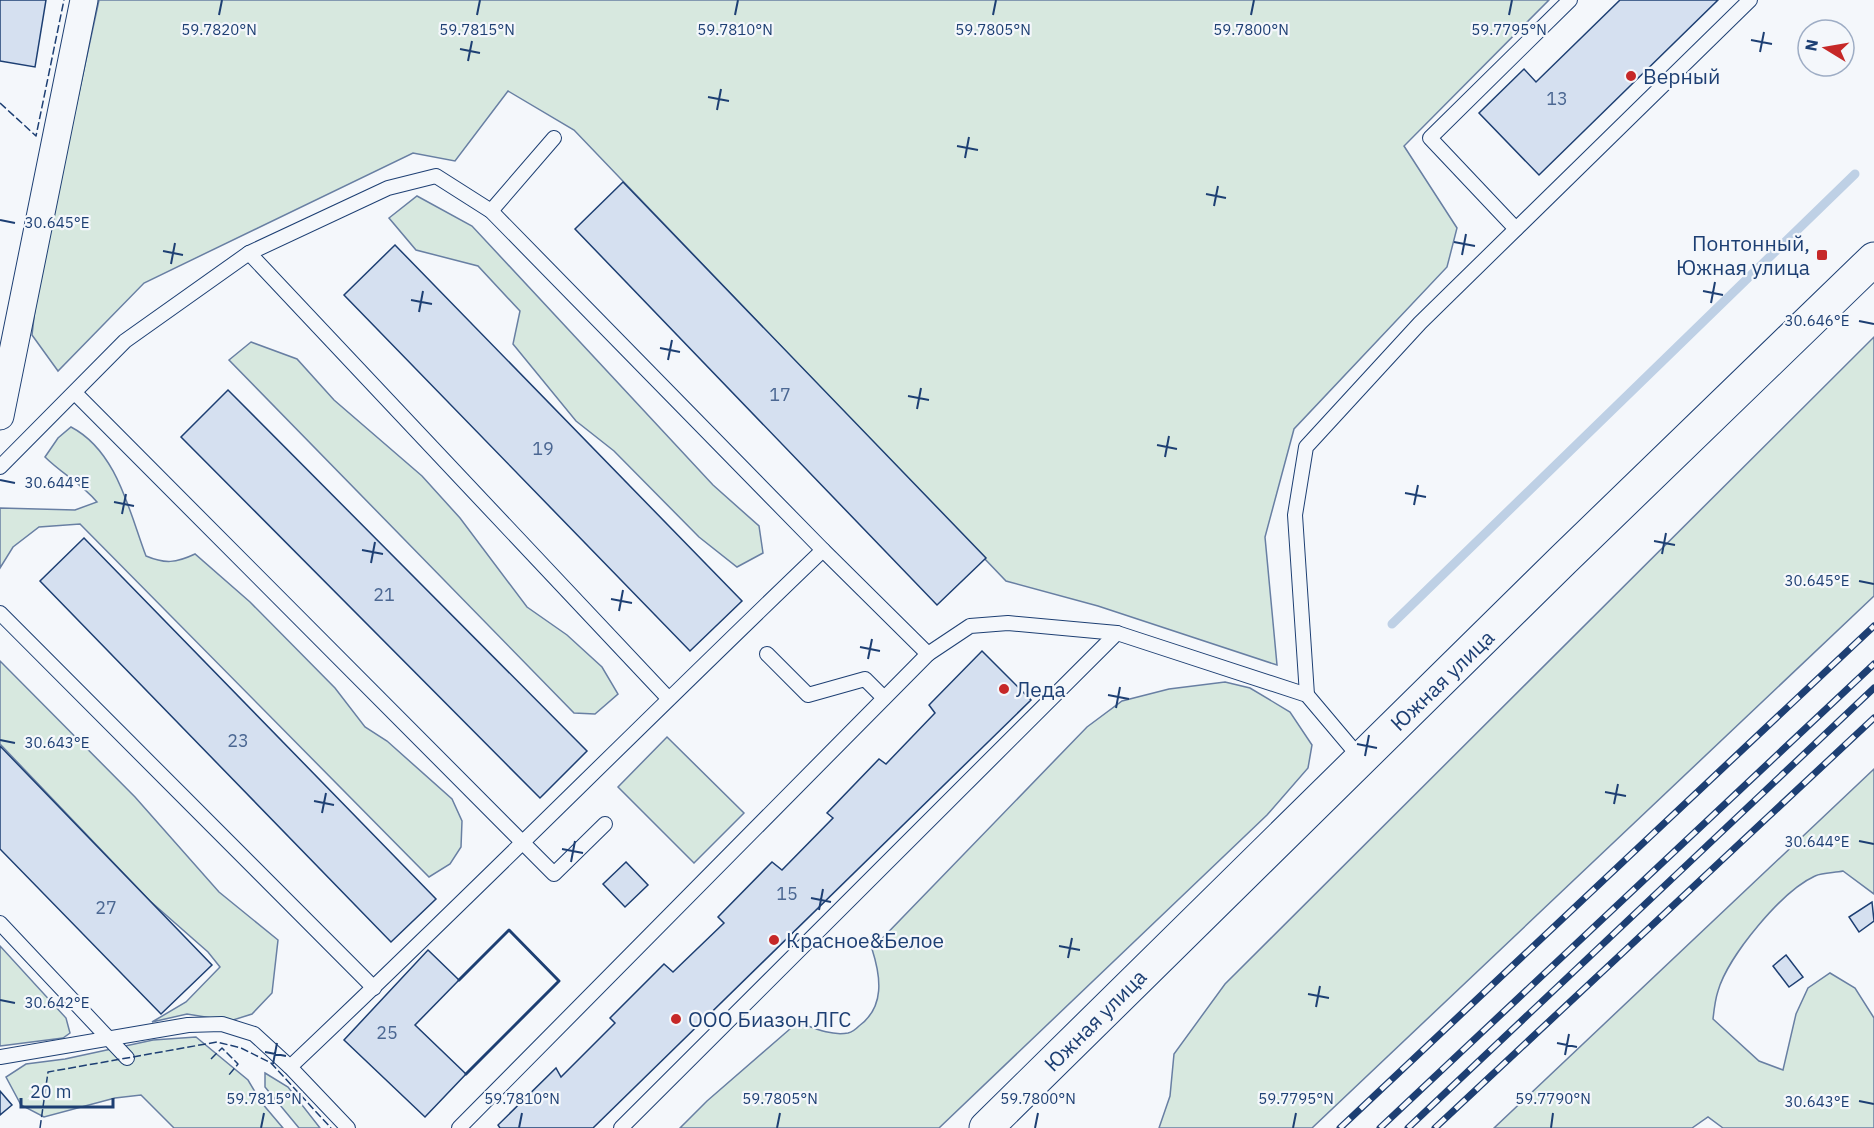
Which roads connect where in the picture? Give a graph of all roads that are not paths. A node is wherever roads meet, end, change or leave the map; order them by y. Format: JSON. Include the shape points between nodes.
{"nodes":[{"id":1,"x":84,"y":0,"type":"edge"},
{"id":2,"x":1570,"y":0,"type":"edge"},
{"id":3,"x":1750,"y":0,"type":"edge"},
{"id":4,"x":554,"y":138,"type":"dead end"},
{"id":5,"x":491,"y":211,"type":"junction"},
{"id":6,"x":1516,"y":229,"type":"junction"},
{"id":7,"x":249,"y":253,"type":"junction"},
{"id":8,"x":1874,"y":259,"type":"edge"},
{"id":9,"x":75,"y":393,"type":"junction"},
{"id":10,"x":0,"y":416,"type":"edge"},
{"id":11,"x":0,"y":467,"type":"edge"},
{"id":12,"x":823,"y":550,"type":"junction"},
{"id":13,"x":0,"y":613,"type":"edge"},
{"id":14,"x":1117,"y":633,"type":"junction"},
{"id":15,"x":767,"y":654,"type":"dead end"},
{"id":16,"x":928,"y":654,"type":"junction"},
{"id":17,"x":1307,"y":695,"type":"junction"},
{"id":18,"x":668,"y":698,"type":"junction"},
{"id":19,"x":884,"y":698,"type":"junction"},
{"id":20,"x":1361,"y":759,"type":"junction"},
{"id":21,"x":605,"y":824,"type":"dead end"},
{"id":22,"x":524,"y":843,"type":"junction"},
{"id":23,"x":0,"y":922,"type":"edge"},
{"id":24,"x":374,"y":988,"type":"junction"},
{"id":25,"x":109,"y":1038,"type":"junction"},
{"id":26,"x":0,"y":1057,"type":"edge"},
{"id":27,"x":128,"y":1058,"type":"dead end"},
{"id":28,"x":290,"y":1067,"type":"junction"},
{"id":29,"x":348,"y":1128,"type":"edge"},
{"id":30,"x":459,"y":1128,"type":"edge"},
{"id":31,"x":621,"y":1128,"type":"edge"},
{"id":32,"x":986,"y":1128,"type":"edge"}],
"edges":[{"from":1,"to":10,"type":"street"},
{"from":2,"to":6,"type":"lane","via":[[1430,138]]},
{"from":3,"to":6,"type":"lane"},
{"from":4,"to":5,"type":"lane"},
{"from":5,"to":7,"type":"lane","via":[[436,176],[388,188]]},
{"from":5,"to":12,"type":"lane"},
{"from":6,"to":17,"type":"lane","via":[[1420,323],[1306,447],[1295,515]]},
{"from":7,"to":9,"type":"lane","via":[[125,341]]},
{"from":7,"to":18,"type":"lane"},
{"from":8,"to":20,"type":"main road","name":"Южная улица"},
{"from":9,"to":11,"type":"lane"},
{"from":9,"to":22,"type":"lane"},
{"from":12,"to":16,"type":"lane"},
{"from":12,"to":18,"type":"lane"},
{"from":13,"to":24,"type":"lane"},
{"from":14,"to":16,"type":"lane","via":[[1008,623],[970,626]]},
{"from":14,"to":17,"type":"lane"},
{"from":14,"to":31,"type":"lane"},
{"from":15,"to":19,"type":"lane","via":[[808,694],[865,679]]},
{"from":16,"to":19,"type":"lane"},
{"from":17,"to":20,"type":"lane"},
{"from":18,"to":22,"type":"lane"},
{"from":19,"to":30,"type":"lane"},
{"from":20,"to":32,"type":"main road","name":"Южная улица"},
{"from":21,"to":22,"type":"lane","via":[[554,874]]},
{"from":22,"to":24,"type":"lane"},
{"from":23,"to":25,"type":"lane"},
{"from":24,"to":28,"type":"lane"},
{"from":25,"to":26,"type":"lane"},
{"from":25,"to":27,"type":"lane"},
{"from":25,"to":28,"type":"lane","via":[[188,1025],[222,1024],[254,1034]]},
{"from":28,"to":29,"type":"lane"}]}
